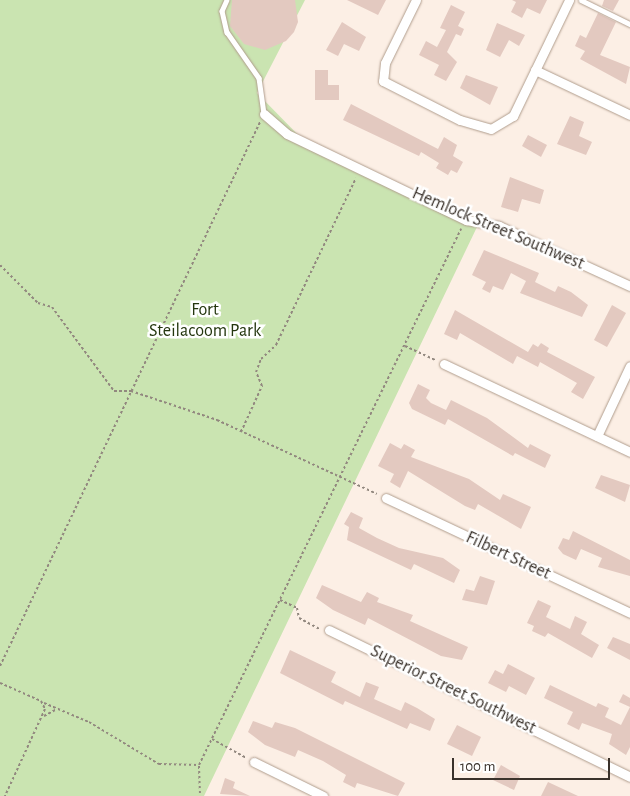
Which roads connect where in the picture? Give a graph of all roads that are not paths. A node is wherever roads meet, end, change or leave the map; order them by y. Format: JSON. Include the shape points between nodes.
{"nodes":[{"id":1,"x":227,"y":0,"type":"edge"},
{"id":2,"x":416,"y":0,"type":"edge"},
{"id":3,"x":569,"y":0,"type":"edge"},
{"id":4,"x":581,"y":0,"type":"edge"},
{"id":5,"x":630,"y":24,"type":"edge"},
{"id":6,"x":535,"y":70,"type":"junction"},
{"id":7,"x":264,"y":114,"type":"joint"},
{"id":8,"x":630,"y":114,"type":"edge"},
{"id":9,"x":630,"y":286,"type":"edge"},
{"id":10,"x":444,"y":364,"type":"road end"},
{"id":11,"x":630,"y":366,"type":"edge"},
{"id":12,"x":597,"y":436,"type":"junction"},
{"id":13,"x":630,"y":452,"type":"edge"},
{"id":14,"x":386,"y":498,"type":"road end"},
{"id":15,"x":630,"y":613,"type":"edge"},
{"id":16,"x":329,"y":630,"type":"road end"},
{"id":17,"x":254,"y":762,"type":"road end"},
{"id":18,"x":630,"y":777,"type":"edge"},
{"id":19,"x":323,"y":796,"type":"edge"}],
"edges":[{"from":1,"to":7,"type":"lane","via":[[222,11],[227,32],[259,78]]},
{"from":2,"to":6,"type":"street","via":[[385,63],[386,84],[460,120],[492,129],[513,116]]},
{"from":3,"to":6,"type":"street"},
{"from":4,"to":5,"type":"lane"},
{"from":6,"to":8,"type":"street"},
{"from":7,"to":9,"type":"street","name":"Hemlock Street Southwest","via":[[287,134],[466,220],[499,226]]},
{"from":10,"to":12,"type":"street"},
{"from":11,"to":12,"type":"street"},
{"from":12,"to":13,"type":"street"},
{"from":14,"to":15,"type":"street","name":"Filbert Street"},
{"from":16,"to":18,"type":"street","name":"Superior Street Southwest"},
{"from":17,"to":19,"type":"street"}]}
